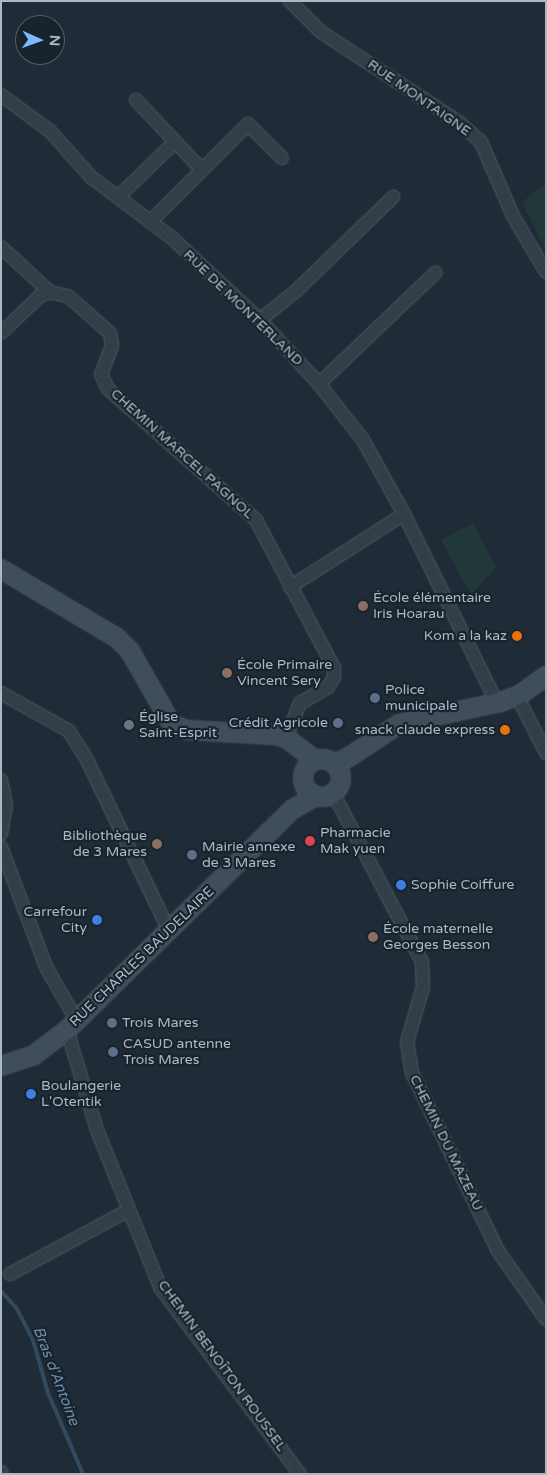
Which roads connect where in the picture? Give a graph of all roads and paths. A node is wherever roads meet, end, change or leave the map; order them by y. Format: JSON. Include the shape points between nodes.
{"nodes":[{"id":1,"x":290,"y":1,"type":"edge"},
{"id":2,"x":1,"y":95,"type":"edge"},
{"id":3,"x":136,"y":100,"type":"dead end"},
{"id":4,"x":175,"y":142,"type":"junction"},
{"id":5,"x":282,"y":158,"type":"dead end"},
{"id":6,"x":201,"y":169,"type":"junction"},
{"id":7,"x":119,"y":196,"type":"junction"},
{"id":8,"x":393,"y":197,"type":"dead end"},
{"id":9,"x":150,"y":222,"type":"junction"},
{"id":10,"x":1,"y":247,"type":"edge"},
{"id":11,"x":546,"y":272,"type":"edge"},
{"id":12,"x":435,"y":273,"type":"dead end"},
{"id":13,"x":50,"y":292,"type":"junction"},
{"id":14,"x":260,"y":320,"type":"junction"},
{"id":15,"x":1,"y":333,"type":"edge"},
{"id":16,"x":319,"y":384,"type":"junction"},
{"id":17,"x":404,"y":514,"type":"junction"},
{"id":18,"x":1,"y":569,"type":"edge"},
{"id":19,"x":290,"y":587,"type":"junction"},
{"id":20,"x":546,"y":676,"type":"edge"},
{"id":21,"x":1,"y":693,"type":"edge"},
{"id":22,"x":517,"y":696,"type":"junction"},
{"id":23,"x":497,"y":703,"type":"junction"},
{"id":24,"x":286,"y":738,"type":"junction"},
{"id":25,"x":546,"y":753,"type":"edge"},
{"id":26,"x":308,"y":759,"type":"junction"},
{"id":27,"x":341,"y":764,"type":"junction"},
{"id":28,"x":1,"y":780,"type":"edge"},
{"id":29,"x":318,"y":791,"type":"junction"},
{"id":30,"x":1,"y":834,"type":"edge"},
{"id":31,"x":1,"y":847,"type":"edge"},
{"id":32,"x":170,"y":930,"type":"junction"},
{"id":33,"x":72,"y":1026,"type":"junction"},
{"id":34,"x":1,"y":1066,"type":"edge"},
{"id":35,"x":130,"y":1210,"type":"junction"},
{"id":36,"x":10,"y":1274,"type":"dead end"},
{"id":37,"x":540,"y":1302,"type":"edge"},
{"id":38,"x":546,"y":1319,"type":"edge"},
{"id":39,"x":300,"y":1474,"type":"edge"}],
"edges":[{"from":1,"to":11,"type":"street","name":"RUE MONTAIGNE","via":[[321,32],[460,123],[481,142],[512,216]]},
{"from":2,"to":7,"type":"street","name":"RUE DE MONTERLAND","via":[[50,131],[90,177]]},
{"from":3,"to":4,"type":"street"},
{"from":4,"to":6,"type":"street"},
{"from":4,"to":7,"type":"street"},
{"from":5,"to":6,"type":"street","via":[[248,124]]},
{"from":6,"to":9,"type":"street"},
{"from":7,"to":9,"type":"street","name":"RUE DE MONTERLAND"},
{"from":8,"to":14,"type":"street","via":[[297,290]]},
{"from":9,"to":14,"type":"street","name":"RUE DE MONTERLAND"},
{"from":10,"to":13,"type":"street"},
{"from":12,"to":16,"type":"street"},
{"from":13,"to":15,"type":"street","via":[[32,300]]},
{"from":13,"to":19,"type":"street","name":"CHEMIN MARCEL PAGNOL","via":[[68,296],[105,326],[112,346],[101,374],[108,389],[256,520]]},
{"from":14,"to":16,"type":"street","name":"RUE DE MONTERLAND"},
{"from":16,"to":17,"type":"street","name":"RUE DE MONTERLAND","via":[[363,440]]},
{"from":17,"to":19,"type":"street"},
{"from":17,"to":23,"type":"street","name":"RUE DE MONTERLAND"},
{"from":18,"to":24,"type":"main road","via":[[117,638],[130,651],[170,721],[176,726],[187,730]]},
{"from":19,"to":24,"type":"street","name":"CHEMIN MARCEL PAGNOL","via":[[334,668],[334,678],[328,687],[300,703]]},
{"from":20,"to":22,"type":"main road"},
{"from":21,"to":32,"type":"street","via":[[69,731],[88,762]]},
{"from":22,"to":23,"type":"main road"},
{"from":22,"to":25,"type":"street"},
{"from":23,"to":27,"type":"main road","via":[[399,724]]},
{"from":24,"to":26,"type":"main road"},
{"from":26,"to":27,"type":"main road"},
{"from":26,"to":29,"type":"main road"},
{"from":27,"to":29,"type":"main road","via":[[340,783]]},
{"from":28,"to":30,"type":"street","via":[[6,805]]},
{"from":29,"to":32,"type":"main road","name":"RUE CHARLES BAUDELAIRE","via":[[293,809]]},
{"from":29,"to":37,"type":"street","name":"CHEMIN DU MAZEAU","via":[[422,962],[423,987],[407,1042],[412,1073],[498,1251]]},
{"from":31,"to":33,"type":"street","name":"CHEMIN BENOÎTON ROUSSEL"},
{"from":32,"to":33,"type":"main road","name":"RUE CHARLES BAUDELAIRE"},
{"from":33,"to":34,"type":"main road","name":"RUE CHARLES BAUDELAIRE","via":[[34,1054]]},
{"from":33,"to":35,"type":"street","name":"CHEMIN BENOÎTON ROUSSEL","via":[[97,1130]]},
{"from":35,"to":36,"type":"street"},
{"from":35,"to":39,"type":"street","name":"CHEMIN BENOÎTON ROUSSEL","via":[[161,1288]]},
{"from":37,"to":38,"type":"street","name":"CHEMIN DU MAZEAU"}]}
